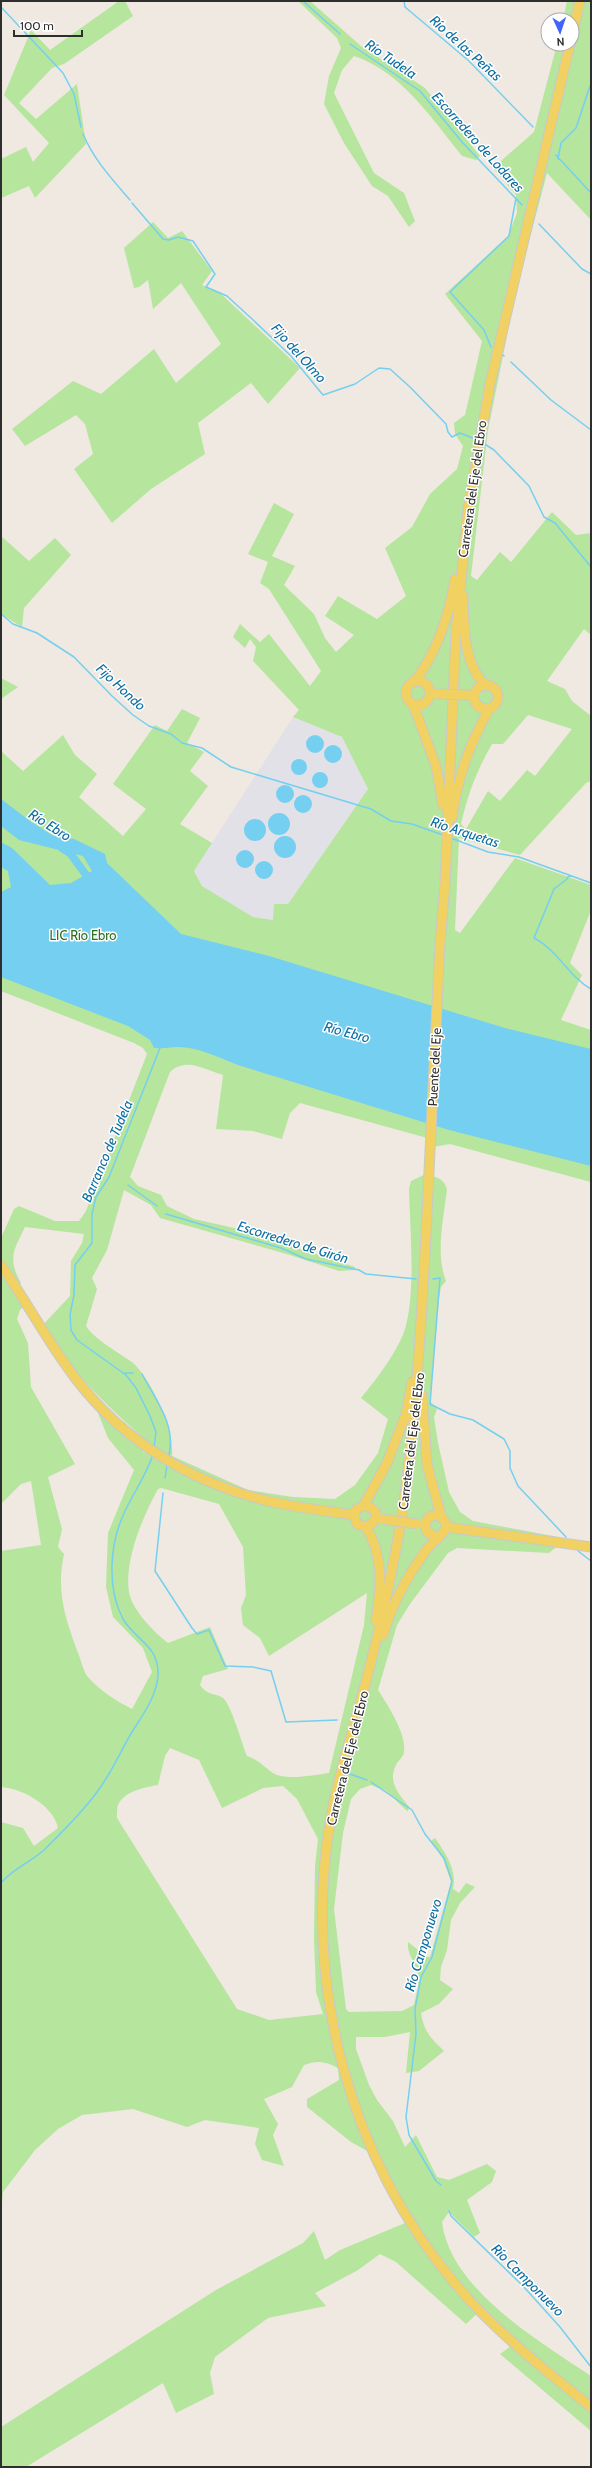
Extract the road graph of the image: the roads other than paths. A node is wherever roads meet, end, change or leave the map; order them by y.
1 (580, 1) edge
2 (577, 12) edge
3 (568, 52) edge
4 (475, 463) junction
5 (468, 509) junction
6 (414, 682) junction
7 (485, 685) junction
8 (433, 694) junction
9 (472, 696) junction
10 (413, 704) junction
11 (490, 708) junction
12 (446, 883) junction
13 (442, 913) junction
14 (440, 943) joint
15 (428, 1190) joint
16 (1, 1265) edge
17 (424, 1266) junction
18 (422, 1306) junction
19 (364, 1505) junction
20 (354, 1515) junction
21 (441, 1516) junction
22 (379, 1518) junction
23 (421, 1524) junction
24 (366, 1527) junction
25 (446, 1527) junction
26 (437, 1537) junction
27 (591, 1547) edge
28 (360, 1702) junction
29 (349, 1743) junction
30 (591, 2407) edge

1 - 2 main road
3 - 4 main road, Carretera del Eje del Ebro
4 - 5 main road, Carretera del Eje del Ebro
4 - 7 main road
5 - 6 main road
5 - 12 main road, Carretera del Eje del Ebro
6 - 8 main road
6 - 10 main road
7 - 9 main road
7 - 11 main road
8 - 9 main road, bridge
8 - 10 main road
9 - 11 main road
10 - 13 main road
11 - 12 main road
12 - 13 main road, Carretera del Eje del Ebro
13 - 14 main road, Carretera del Eje del Ebro
14 - 15 main road, Puente del Eje
15 - 17 main road, Carretera del Eje del Ebro
16 - 20 main road
17 - 18 main road, Carretera del Eje del Ebro
17 - 21 main road
18 - 19 main road
18 - 28 main road, Carretera del Eje del Ebro
19 - 20 main road
19 - 22 main road
20 - 24 main road
21 - 23 main road
21 - 25 main road
22 - 23 main road, bridge
22 - 24 main road
23 - 26 main road
24 - 29 main road
25 - 26 main road
25 - 27 main road
26 - 28 main road
28 - 29 main road, Carretera del Eje del Ebro
29 - 30 main road, Carretera del Eje del Ebro

